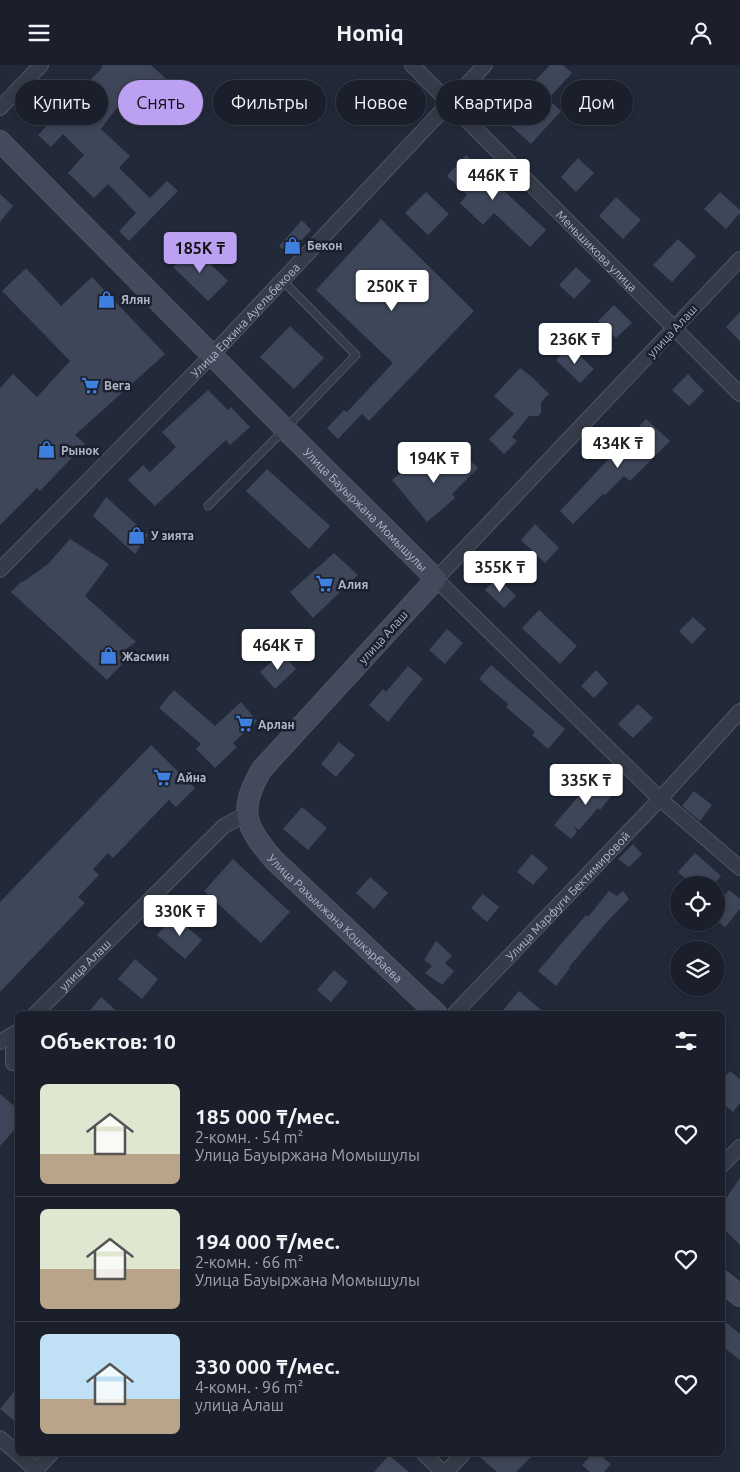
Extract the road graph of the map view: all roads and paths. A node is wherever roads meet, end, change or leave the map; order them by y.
1 (41, 65) edge
2 (412, 65) edge
3 (484, 65) edge
4 (470, 80) edge
5 (436, 90) edge
6 (0, 108) edge
7 (436, 117) edge
8 (471, 125) edge
9 (0, 141) edge
10 (740, 259) edge
11 (282, 280) junction
12 (675, 327) junction
13 (212, 355) junction
14 (740, 394) edge
15 (285, 429) junction
16 (208, 505) dead end
17 (0, 570) edge
18 (436, 579) junction
19 (740, 711) edge
20 (660, 799) junction
21 (246, 814) junction
22 (740, 868) edge
23 (38, 1011) edge
24 (435, 1011) edge
25 (457, 1011) edge
26 (15, 1033) edge
27 (15, 1040) edge
28 (0, 1042) edge
29 (0, 1051) edge
30 (15, 1065) edge
31 (740, 1147) edge
32 (725, 1162) edge
33 (725, 1284) edge
34 (740, 1296) edge
35 (0, 1438) edge
36 (15, 1451) edge
37 (20, 1456) edge
38 (49, 1456) edge
39 (426, 1456) edge
40 (461, 1456) edge
41 (36, 1471) edge
42 (445, 1472) edge

1 - 6 street
2 - 5 street, Меньшикова улица
3 - 4 street, Улица Еркина Ауельбекова
7 - 11 street, Улица Еркина Ауельбекова
8 - 12 street, Меньшикова улица
9 - 13 street, Улица Бауыржана Момышулы
10 - 12 street, улица Алаш
11 - 13 street, Улица Еркина Ауельбекова
11 - 15 lane
12 - 14 street, Меньшикова улица
12 - 18 street, улица Алаш
13 - 15 street, Улица Бауыржана Момышулы
13 - 17 street, Улица Еркина Ауельбекова
15 - 16 lane
15 - 18 street, Улица Бауыржана Момышулы
18 - 20 street, Улица Бауыржана Момышулы
18 - 21 street, улица Алаш
19 - 20 street, Улица Марфуги Бектимировой
20 - 22 street, Улица Бауыржана Момышулы
20 - 25 street, Улица Марфуги Бектимировой
21 - 23 street, улица Алаш
21 - 24 street, Улица Рахымжана Кошкарбаева
26 - 28 street
27 - 30 street
29 - 30 street
31 - 32 street
33 - 34 street
35 - 36 street
37 - 41 street
38 - 41 street
39 - 42 street
40 - 42 street

